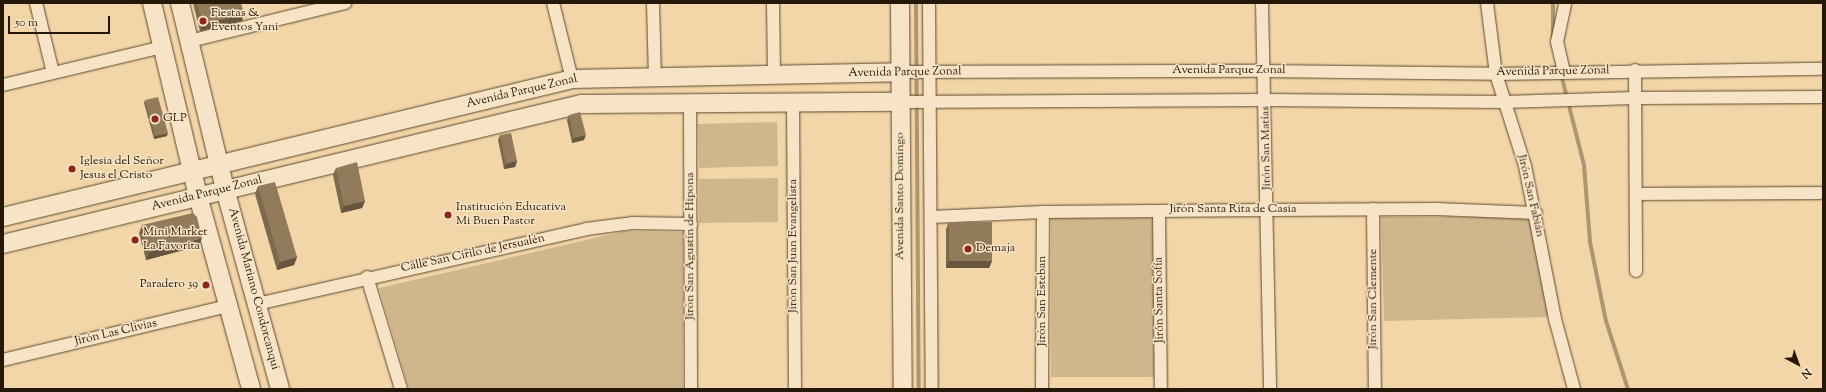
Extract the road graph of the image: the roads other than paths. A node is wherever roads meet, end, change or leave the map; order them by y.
1 (36, 3) edge
2 (152, 3) edge
3 (180, 3) edge
4 (344, 3) edge
5 (553, 3) edge
6 (653, 3) edge
7 (773, 3) edge
8 (900, 3) edge
9 (929, 3) edge
10 (1262, 3) edge
11 (1487, 3) edge
12 (1565, 3) edge
13 (307, 8) edge
14 (190, 41) junction
15 (162, 47) junction
16 (195, 64) junction
17 (1823, 68) edge
18 (168, 70) junction
19 (1635, 70) junction
20 (1264, 71) junction
21 (900, 72) junction
22 (930, 72) junction
23 (1564, 72) junction
24 (53, 73) junction
25 (1496, 74) junction
26 (774, 75) junction
27 (655, 77) junction
28 (572, 79) junction
29 (3, 85) edge
30 (1823, 97) edge
31 (1635, 98) junction
32 (1266, 100) junction
33 (900, 102) junction
34 (930, 102) junction
35 (1504, 102) junction
36 (793, 103) junction
37 (690, 104) junction
38 (254, 156) junction
39 (219, 164) junction
40 (192, 171) junction
41 (260, 181) junction
42 (225, 189) junction
43 (1820, 193) dead end
44 (1636, 194) junction
45 (198, 196) junction
46 (1373, 209) junction
47 (1268, 210) junction
48 (1158, 211) junction
49 (1043, 212) junction
50 (1536, 213) junction
51 (3, 217) edge
52 (931, 217) junction
53 (691, 224) junction
54 (3, 244) edge
55 (1636, 271) dead end
56 (367, 277) junction
57 (257, 304) junction
58 (228, 306) junction
59 (3, 360) edge
60 (251, 389) edge
61 (280, 389) edge
62 (401, 389) edge
63 (691, 389) edge
64 (795, 389) edge
65 (903, 389) edge
66 (932, 389) edge
67 (1042, 389) edge
68 (1161, 389) edge
69 (1270, 389) edge
70 (1375, 389) edge
71 (1574, 389) edge

1 - 24 street
2 - 15 main road
3 - 14 main road, Avenida Mariano Condorcanqui
4 - 13 street
5 - 28 street
6 - 27 street
7 - 26 street
8 - 21 main road, Avenida Santo Domingo
9 - 22 street
10 - 20 street, Jirón San Matías
11 - 25 street, Jirón San Fabián
12 - 23 street
13 - 14 street
14 - 16 main road, Avenida Mariano Condorcanqui
15 - 18 main road
15 - 24 street
16 - 18 main road
16 - 39 main road, Avenida Mariano Condorcanqui
17 - 19 street, Avenida Parque Zonal
18 - 40 main road
19 - 23 street, Avenida Parque Zonal
19 - 31 street
20 - 22 street, Avenida Parque Zonal
20 - 25 street, Avenida Parque Zonal
20 - 32 street, Jirón San Matías
21 - 22 street, Avenida Parque Zonal
21 - 26 main road, Avenida Parque Zonal
21 - 33 main road, Avenida Santo Domingo
22 - 34 street
23 - 25 street, Avenida Parque Zonal
24 - 29 street
25 - 35 street, Jirón San Fabián
26 - 27 main road, Avenida Parque Zonal
27 - 28 main road, Avenida Parque Zonal
28 - 38 main road, Avenida Parque Zonal
30 - 31 street, Avenida Parque Zonal
31 - 35 street, Avenida Parque Zonal
31 - 44 street
32 - 34 street, Avenida Parque Zonal
32 - 35 street, Avenida Parque Zonal
32 - 47 street, Jirón San Matías
33 - 34 street, Avenida Parque Zonal
33 - 36 main road, Avenida Parque Zonal
33 - 65 main road, Avenida Santo Domingo
34 - 52 street
35 - 50 street, Jirón San Fabián
36 - 37 main road, Avenida Parque Zonal
36 - 64 street, Jirón San Juan Evangelista
37 - 41 main road, Avenida Parque Zonal
37 - 53 street, Jirón San Agustín de Hipona
38 - 39 main road, Avenida Parque Zonal
38 - 41 main road
39 - 40 main road, Avenida Parque Zonal
39 - 42 main road, Avenida Mariano Condorcanqui
40 - 45 main road
40 - 51 main road, Avenida Parque Zonal
41 - 42 main road, Avenida Parque Zonal
42 - 45 main road, Avenida Parque Zonal
42 - 57 main road, Avenida Mariano Condorcanqui
43 - 44 street
44 - 55 street
45 - 54 main road, Avenida Parque Zonal
45 - 58 main road
46 - 47 street, Jirón Santa Rita de Casia
46 - 50 street, Jirón Santa Rita de Casia
46 - 70 street, Jirón San Clemente
47 - 48 street, Jirón Santa Rita de Casia
47 - 69 street, Jirón San Matías
48 - 49 street, Jirón Santa Rita de Casia
48 - 68 street, Jirón Santa Sofía
49 - 52 street, Jirón Santa Rita de Casia
49 - 67 street, Jirón San Esteban
50 - 71 street, Jirón San Fabián
52 - 66 street
53 - 56 street, Calle San Cirilo de Jersualén
53 - 63 street, Jirón San Agustín de Hipona
56 - 57 street, Calle San Cirilo de Jersualén
56 - 62 street
57 - 61 main road, Avenida Mariano Condorcanqui
58 - 59 street, Jirón Las Clivias
58 - 60 main road

